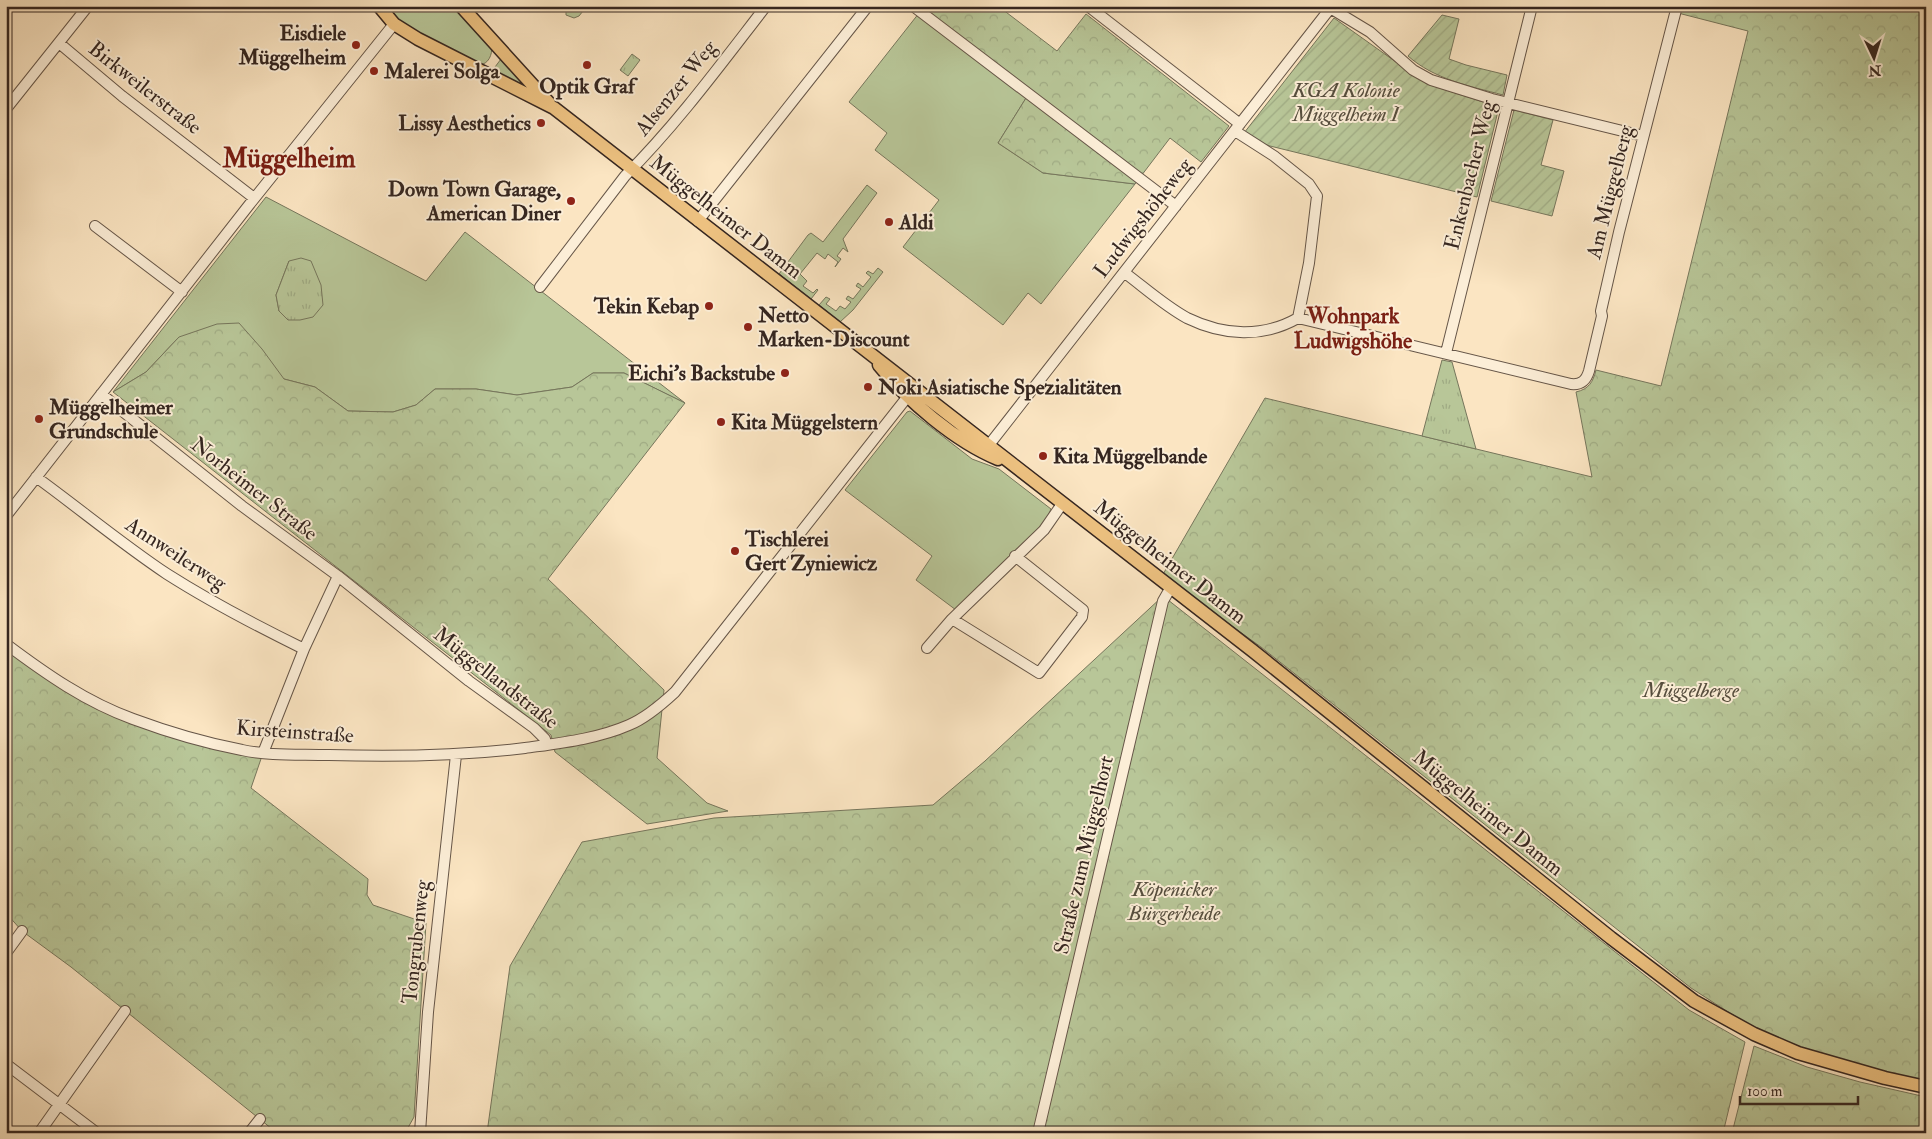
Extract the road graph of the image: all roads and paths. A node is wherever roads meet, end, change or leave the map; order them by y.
1 (88, 6) edge
2 (379, 6) edge
3 (461, 6) edge
4 (766, 6) edge
5 (868, 6) edge
6 (913, 6) edge
7 (1088, 6) edge
8 (1532, 6) edge
9 (1677, 6) edge
10 (1330, 7) edge
11 (394, 24) junction
12 (59, 43) junction
13 (1508, 103) junction
14 (554, 108) junction
15 (6, 109) edge
16 (1238, 128) junction
17 (1643, 136) junction
18 (632, 170) junction
19 (254, 198) junction
20 (1176, 206) junction
21 (698, 222) junction
22 (95, 226) dead end
23 (1125, 273) junction
24 (540, 287) dead end
25 (182, 292) junction
26 (1298, 318) junction
27 (1446, 353) junction
28 (911, 393) junction
29 (100, 394) junction
30 (986, 449) junction
31 (36, 477) junction
32 (1062, 504) junction
33 (6, 516) edge
34 (1015, 556) junction
35 (338, 576) junction
36 (1171, 587) junction
37 (952, 619) junction
38 (6, 644) edge
39 (926, 648) dead end
40 (304, 649) junction
41 (546, 745) junction
42 (263, 753) junction
43 (456, 755) junction
44 (22, 930) dead end
45 (6, 953) edge
46 (124, 1011) dead end
47 (6, 1064) edge
48 (1926, 1087) edge
49 (59, 1104) junction
50 (260, 1119) dead end
51 (40, 1133) edge
52 (97, 1133) edge
53 (249, 1133) edge
54 (420, 1133) edge
55 (1038, 1133) edge

1 - 12 street
2 - 11 main road
3 - 14 main road
4 - 18 street, Alsenzer Weg
5 - 21 street
6 - 20 street
7 - 16 street
8 - 13 street, Enkenbacher Weg
9 - 17 street, Am Müggelberg
10 - 13 street
10 - 16 street, Ludwigshöheweg
11 - 14 main road
11 - 19 street
12 - 15 street
12 - 19 street, Birkweilerstraße
13 - 17 street
13 - 27 street, Enkenbacher Weg
14 - 18 main road, Müggelheimer Damm
16 - 20 street, Ludwigshöheweg
16 - 26 street
17 - 27 street, Am Müggelberg
18 - 21 main road, Müggelheimer Damm
18 - 24 street, Alsenzer Weg
19 - 25 street
20 - 23 street, Ludwigshöheweg
21 - 28 main road, Müggelheimer Damm
22 - 25 street
23 - 26 street
23 - 30 street, Ludwigshöheweg
25 - 29 street
26 - 27 street
28 - 30 main road, Müggelheimer Damm
28 - 41 street, Müggellandstraße
29 - 31 street
29 - 35 street, Norheimer Straße
30 - 32 main road, Müggelheimer Damm
31 - 33 street
31 - 40 street, Annweilerweg
32 - 34 street, Müggelheimer Damm
32 - 36 main road, Müggelheimer Damm
34 - 37 street, Müggelheimer Damm
34 - 37 street
35 - 40 street
35 - 41 street, Müggellandstraße
36 - 48 main road, Müggelheimer Damm
36 - 55 street, Straße zum Müggelhort
37 - 39 street, Müggelheimer Damm
38 - 42 street, Kirsteinstraße
40 - 42 street
41 - 43 street, Kirsteinstraße
42 - 43 street, Kirsteinstraße
43 - 54 street, Tongrubenweg
44 - 45 street
46 - 49 street
47 - 49 street
49 - 51 street
49 - 52 street
50 - 53 street

